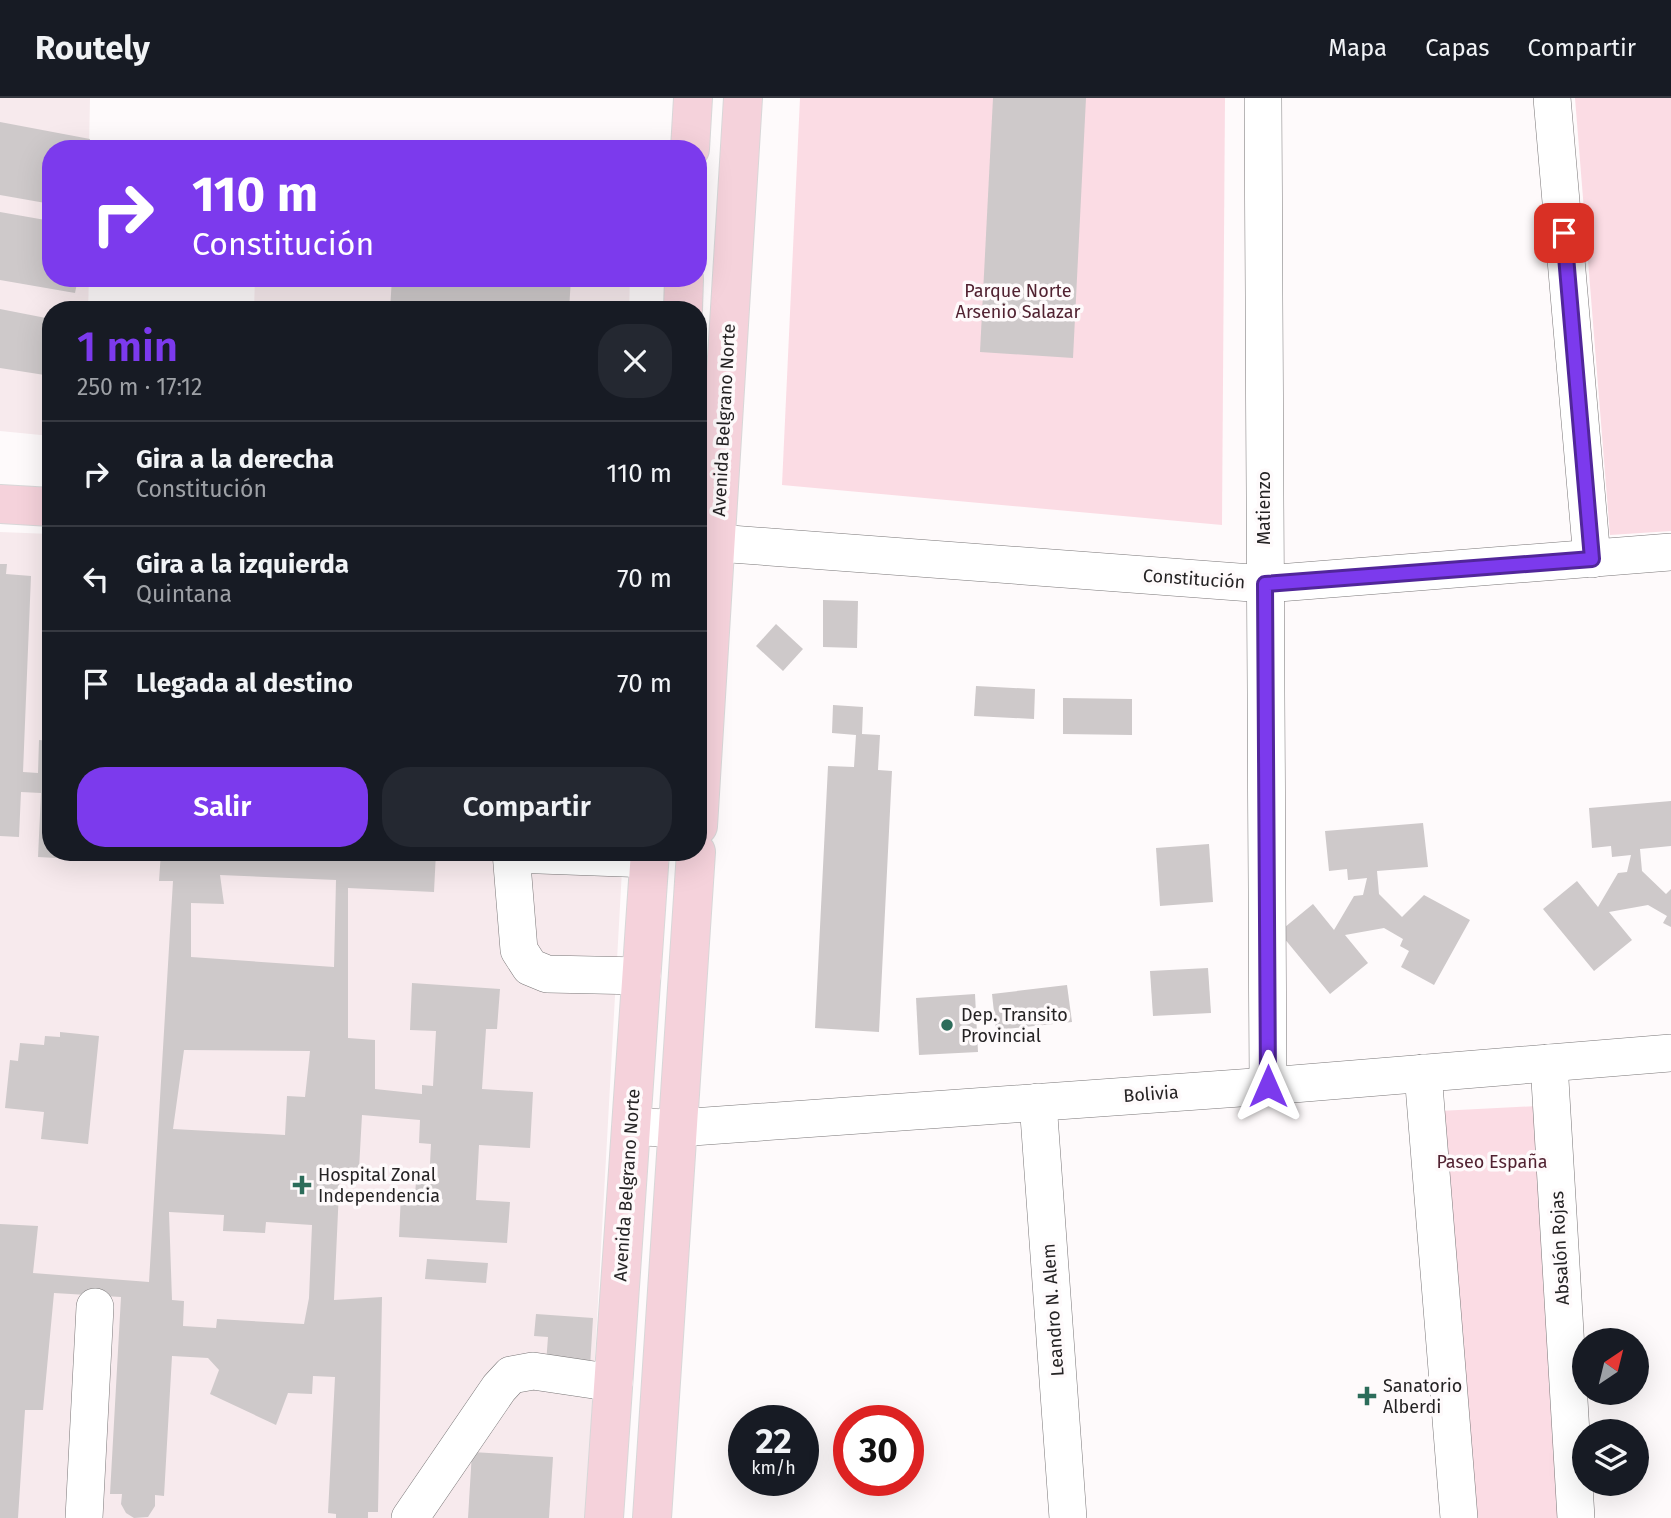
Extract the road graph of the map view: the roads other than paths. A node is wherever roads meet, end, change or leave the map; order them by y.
1 (693, 98) edge
2 (743, 98) edge
3 (1263, 98) edge
4 (1552, 98) edge
5 (691, 140) edge
6 (0, 504) edge
7 (42, 506) edge
8 (708, 542) edge
9 (1671, 552) edge
10 (1592, 559) junction
11 (707, 570) edge
12 (1265, 584) junction
13 (513, 861) edge
14 (650, 861) edge
15 (695, 861) edge
16 (642, 976) junction
17 (1671, 1053) edge
18 (1549, 1063) junction
19 (1423, 1073) junction
20 (1268, 1086) junction
21 (1038, 1102) junction
22 (631, 1127) junction
23 (678, 1128) junction
24 (94, 1307) dead end
25 (614, 1383) junction
26 (85, 1518) edge
27 (410, 1518) edge
28 (604, 1518) edge
29 (652, 1518) edge
30 (1068, 1518) edge
31 (1459, 1518) edge
32 (1576, 1518) edge

1 - 5 main road
2 - 8 main road, Avenida Belgrano Norte
3 - 12 street, Matienzo
4 - 10 street
6 - 7 main road
8 - 11 main road, Avenida Belgrano Norte
8 - 12 street, Constitución
9 - 10 street, Constitución
10 - 12 street, Constitución
12 - 20 street, Matienzo
13 - 16 street
14 - 16 main road, Avenida Belgrano Norte
15 - 23 main road
16 - 22 main road, Avenida Belgrano Norte
17 - 18 street, Bolivia
18 - 19 street, Bolivia
18 - 32 street, Absalón Rojas
19 - 20 street, Bolivia
19 - 31 street
20 - 21 street, Bolivia
21 - 23 street, Bolivia
21 - 30 street, Leandro N. Alem
22 - 23 street, Bolivia
22 - 25 main road, Avenida Belgrano Norte
23 - 29 main road
24 - 26 street
25 - 27 street
25 - 28 main road, Avenida Belgrano Norte

